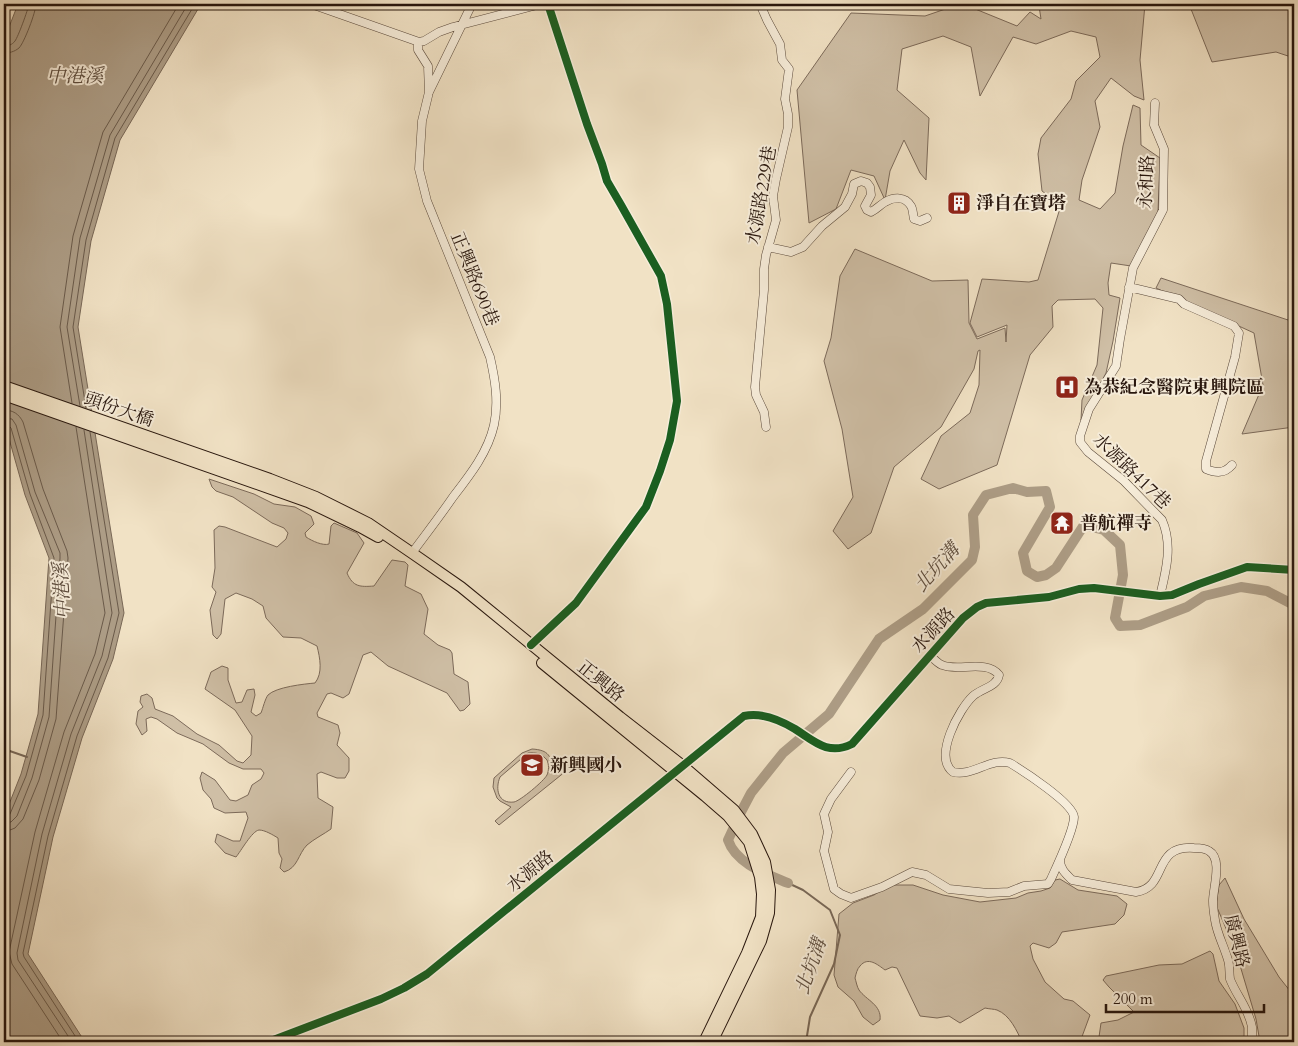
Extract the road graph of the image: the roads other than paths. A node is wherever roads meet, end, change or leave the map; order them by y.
1 (311, 4) edge
2 (472, 4) edge
3 (541, 4) edge
4 (760, 4) edge
5 (462, 25) junction
6 (419, 42) junction
7 (430, 92) junction
8 (1155, 103) dead end
9 (927, 218) dead end
10 (768, 247) junction
11 (1129, 287) junction
12 (4, 386) edge
13 (4, 395) edge
14 (766, 427) dead end
15 (1232, 465) dead end
16 (223, 467) junction
17 (412, 553) junction
18 (1294, 570) edge
19 (1160, 596) junction
20 (930, 655) junction
21 (680, 769) junction
22 (851, 772) dead end
23 (741, 825) junction
24 (1060, 858) junction
25 (763, 876) junction
26 (268, 1042) edge
27 (704, 1042) edge
28 (712, 1042) edge
29 (1252, 1042) edge

1 - 6 street
2 - 5 street, 正興路690巷
3 - 5 street
4 - 10 street, 水源路229巷
5 - 6 street
5 - 7 street, 正興路690巷
6 - 7 street
7 - 17 street, 正興路690巷
8 - 11 street, 永和路
9 - 10 street
10 - 14 street, 水源路229巷
11 - 15 street
11 - 19 street, 水源路417巷
12 - 16 main road, 頭份大橋
13 - 16 main road, 頭份大橋
16 - 17 main road, 正興路
16 - 21 main road, 正興路
17 - 21 main road, 正興路
18 - 19 street
19 - 20 street, 水源路
20 - 21 street, 水源路
20 - 24 street
21 - 23 main road, 正興路
21 - 26 street, 水源路
22 - 24 street
23 - 25 main road, 正興路
23 - 25 main road, 正興路
24 - 29 street, 廣興路
25 - 27 main road, 正興路
25 - 28 main road, 正興路

